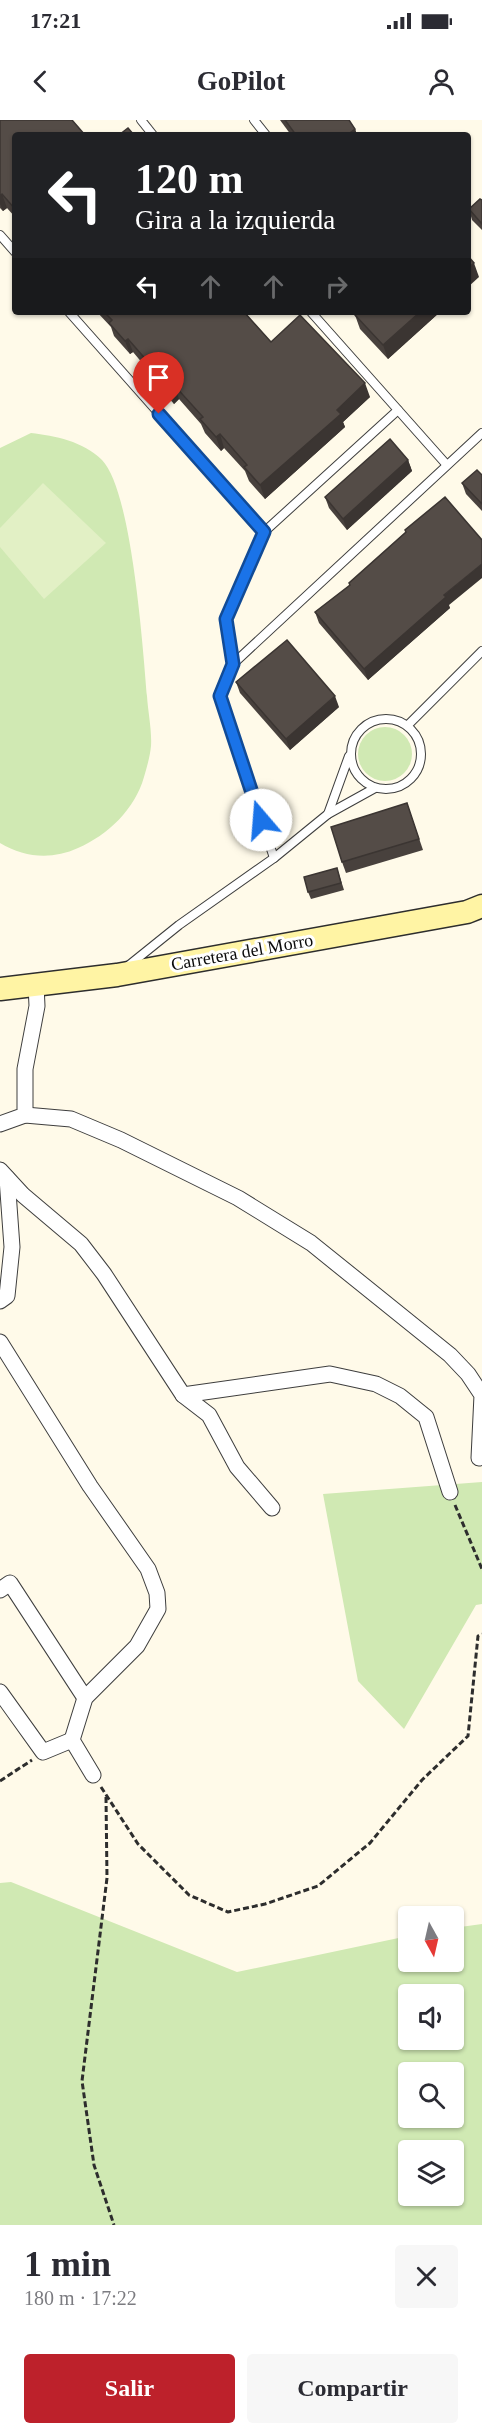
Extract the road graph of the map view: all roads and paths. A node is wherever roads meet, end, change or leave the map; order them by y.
1 (140, 120) edge
2 (254, 120) edge
3 (150, 132) edge
4 (264, 132) edge
5 (0, 235) edge
6 (12, 249) edge
7 (72, 315) edge
8 (314, 315) edge
9 (398, 410) junction
10 (482, 433) edge
11 (446, 464) junction
12 (264, 532) junction
13 (482, 651) edge
14 (233, 664) junction
15 (408, 725) junction
16 (350, 754) junction
17 (375, 788) junction
18 (328, 814) junction
19 (274, 858) junction
20 (482, 906) edge
21 (117, 975) junction
22 (36, 985) junction
23 (0, 989) edge
24 (25, 1115) junction
25 (0, 1124) edge
26 (3, 1174) edge
27 (0, 1301) edge
28 (0, 1342) edge
29 (183, 1395) junction
30 (479, 1458) dead end
31 (450, 1492) joint
32 (272, 1508) dead end
33 (482, 1569) edge
34 (0, 1590) edge
35 (482, 1634) edge
36 (0, 1692) edge
37 (85, 1698) junction
38 (72, 1740) junction
39 (43, 1752) junction
40 (93, 1774) joint
41 (0, 1781) edge
42 (106, 1795) junction
43 (114, 2225) edge

1 - 3 lane
2 - 4 lane
5 - 6 lane
7 - 12 lane
8 - 9 lane
9 - 11 lane
9 - 12 lane
10 - 11 lane
11 - 14 lane
12 - 14 lane
13 - 15 lane
14 - 19 lane
15 - 16 lane
15 - 17 lane
16 - 17 lane
16 - 18 lane
17 - 18 lane
18 - 19 lane
19 - 21 lane
20 - 21 main road, Carretera del Morro
21 - 22 main road, Carretera del Morro
22 - 23 main road, Carretera del Morro
22 - 24 street
24 - 25 street
24 - 30 street
26 - 27 street
26 - 29 street
28 - 37 street
29 - 31 street
29 - 32 street
31 - 33 path
34 - 37 street
35 - 42 path
36 - 39 street
37 - 38 street
38 - 39 street
38 - 40 street
39 - 41 path
40 - 42 path
42 - 43 path

